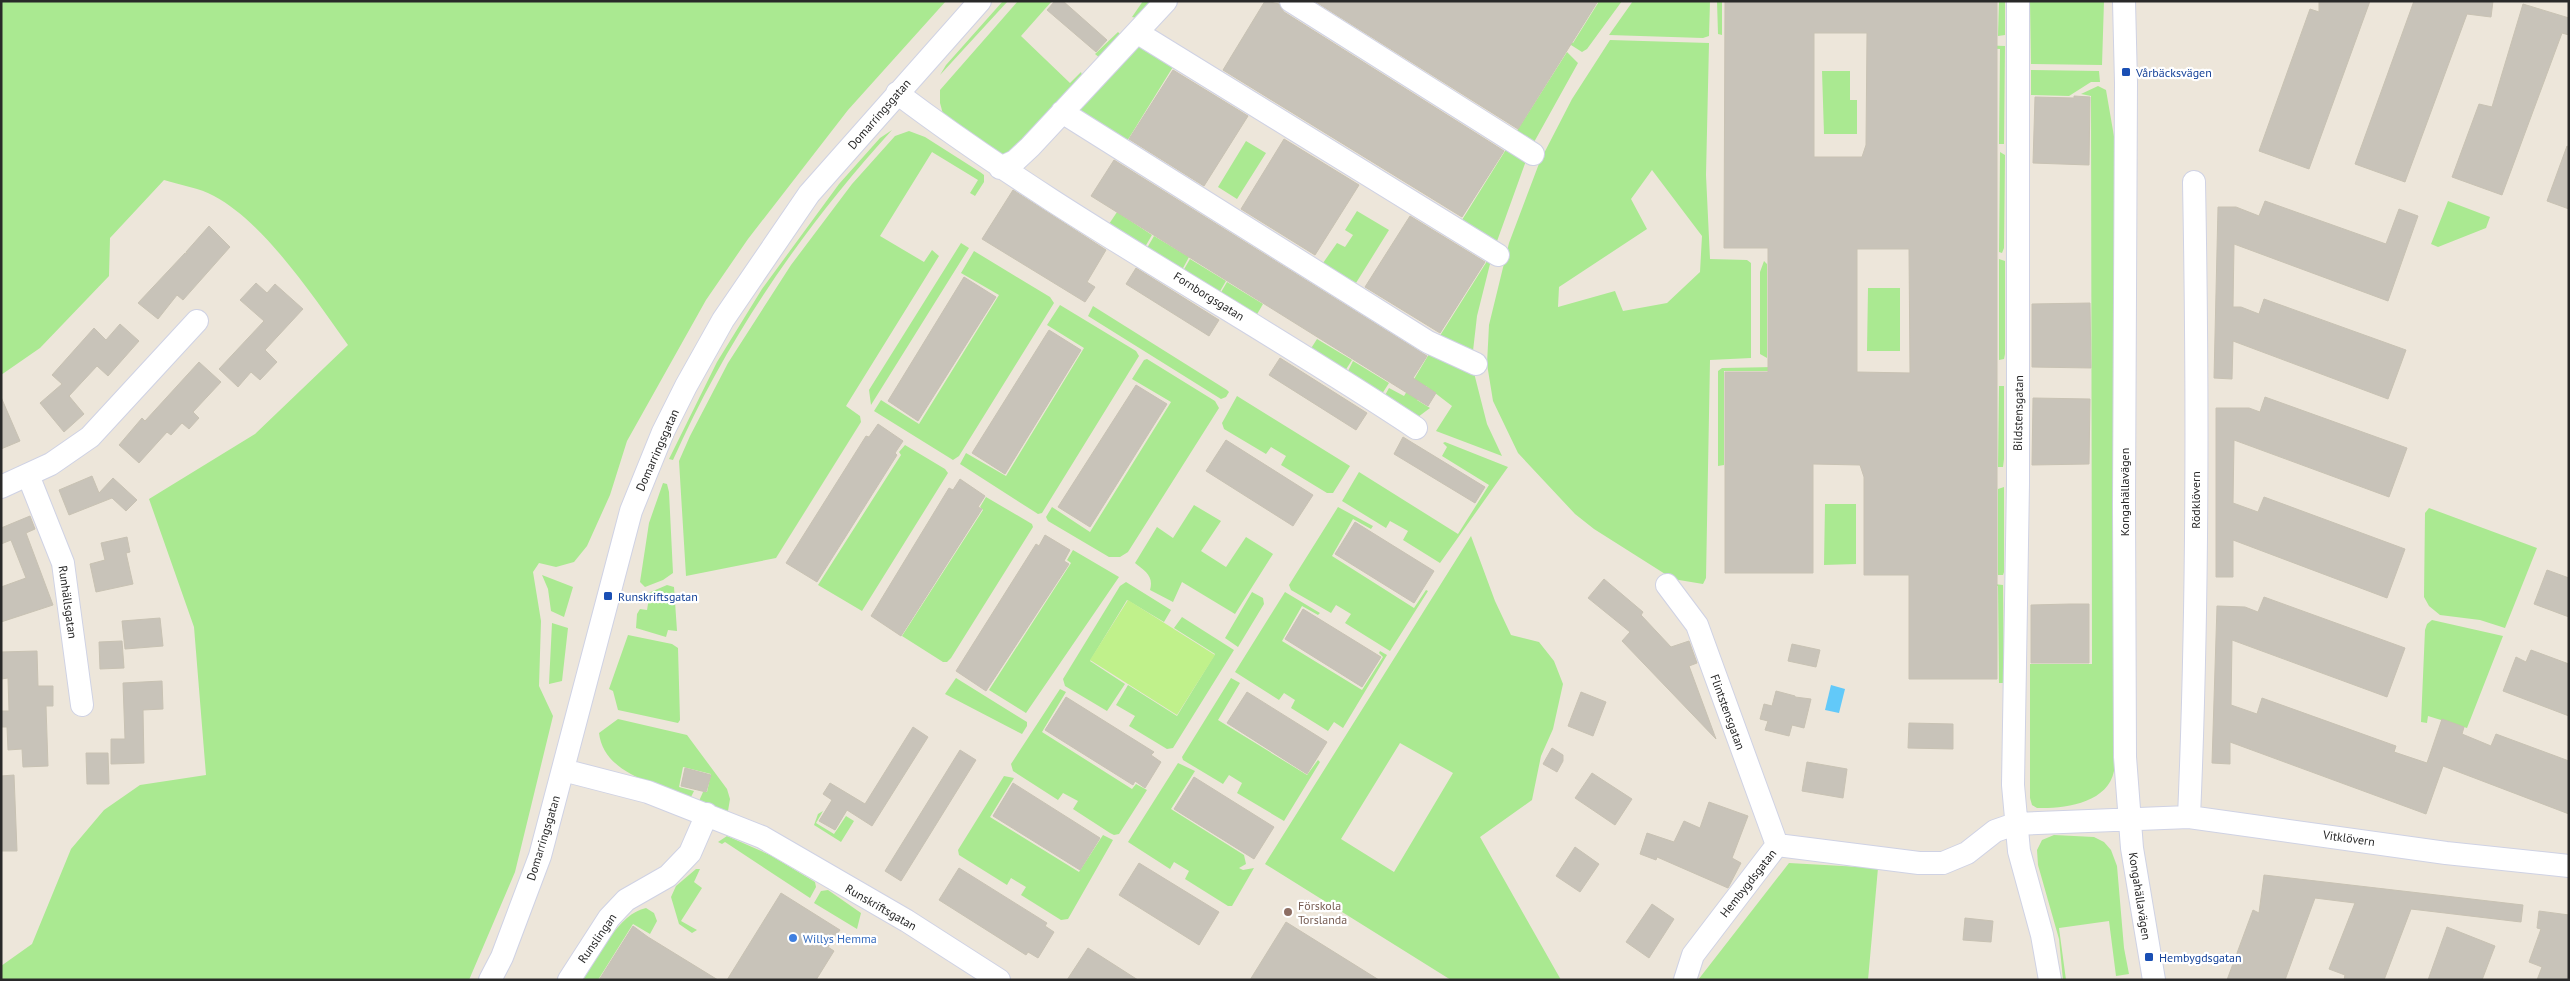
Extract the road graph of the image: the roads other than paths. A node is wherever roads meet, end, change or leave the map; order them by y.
1 (980, 1) edge
2 (1166, 1) edge
3 (1291, 1) edge
4 (2018, 1) edge
5 (2124, 1) edge
6 (1138, 33) junction
7 (897, 93) junction
8 (1062, 112) junction
9 (1534, 154) dead end
10 (1000, 168) junction
11 (2194, 182) dead end
12 (1498, 255) dead end
13 (197, 321) dead end
14 (1476, 364) dead end
15 (1416, 428) dead end
16 (28, 475) junction
17 (1, 486) edge
18 (1667, 585) dead end
19 (82, 705) dead end
20 (563, 770) junction
21 (707, 814) junction
22 (2189, 817) junction
23 (2129, 820) junction
24 (2015, 824) junction
25 (1777, 845) junction
26 (2569, 866) edge
27 (490, 980) edge
28 (569, 980) edge
29 (999, 980) edge
30 (1685, 980) edge
31 (2050, 980) edge
32 (2154, 980) edge

1 - 7 street, Domarringsgatan
2 - 6 street
3 - 9 street
4 - 24 street, Bildstensgatan
5 - 23 street, Kongahällavägen
6 - 8 street
6 - 12 street
7 - 10 street, Fornborgsgatan
7 - 20 street, Domarringsgatan
8 - 10 street
8 - 14 street
10 - 15 street, Fornborgsgatan
11 - 22 street, Rödklövern
13 - 16 street
16 - 17 street
16 - 19 street, Runhällsgatan
18 - 25 street, Flintstensgatan
20 - 21 street, Runskriftsgatan
20 - 27 street, Domarringsgatan
21 - 28 street, Runslingan
21 - 29 street, Runskriftsgatan
22 - 23 street, Vitklövern
22 - 26 street, Vitklövern
23 - 24 street, Hembygdsgatan
23 - 32 street, Kongahällavägen
24 - 25 street, Hembygdsgatan
24 - 31 street
25 - 30 street, Hembygdsgatan

